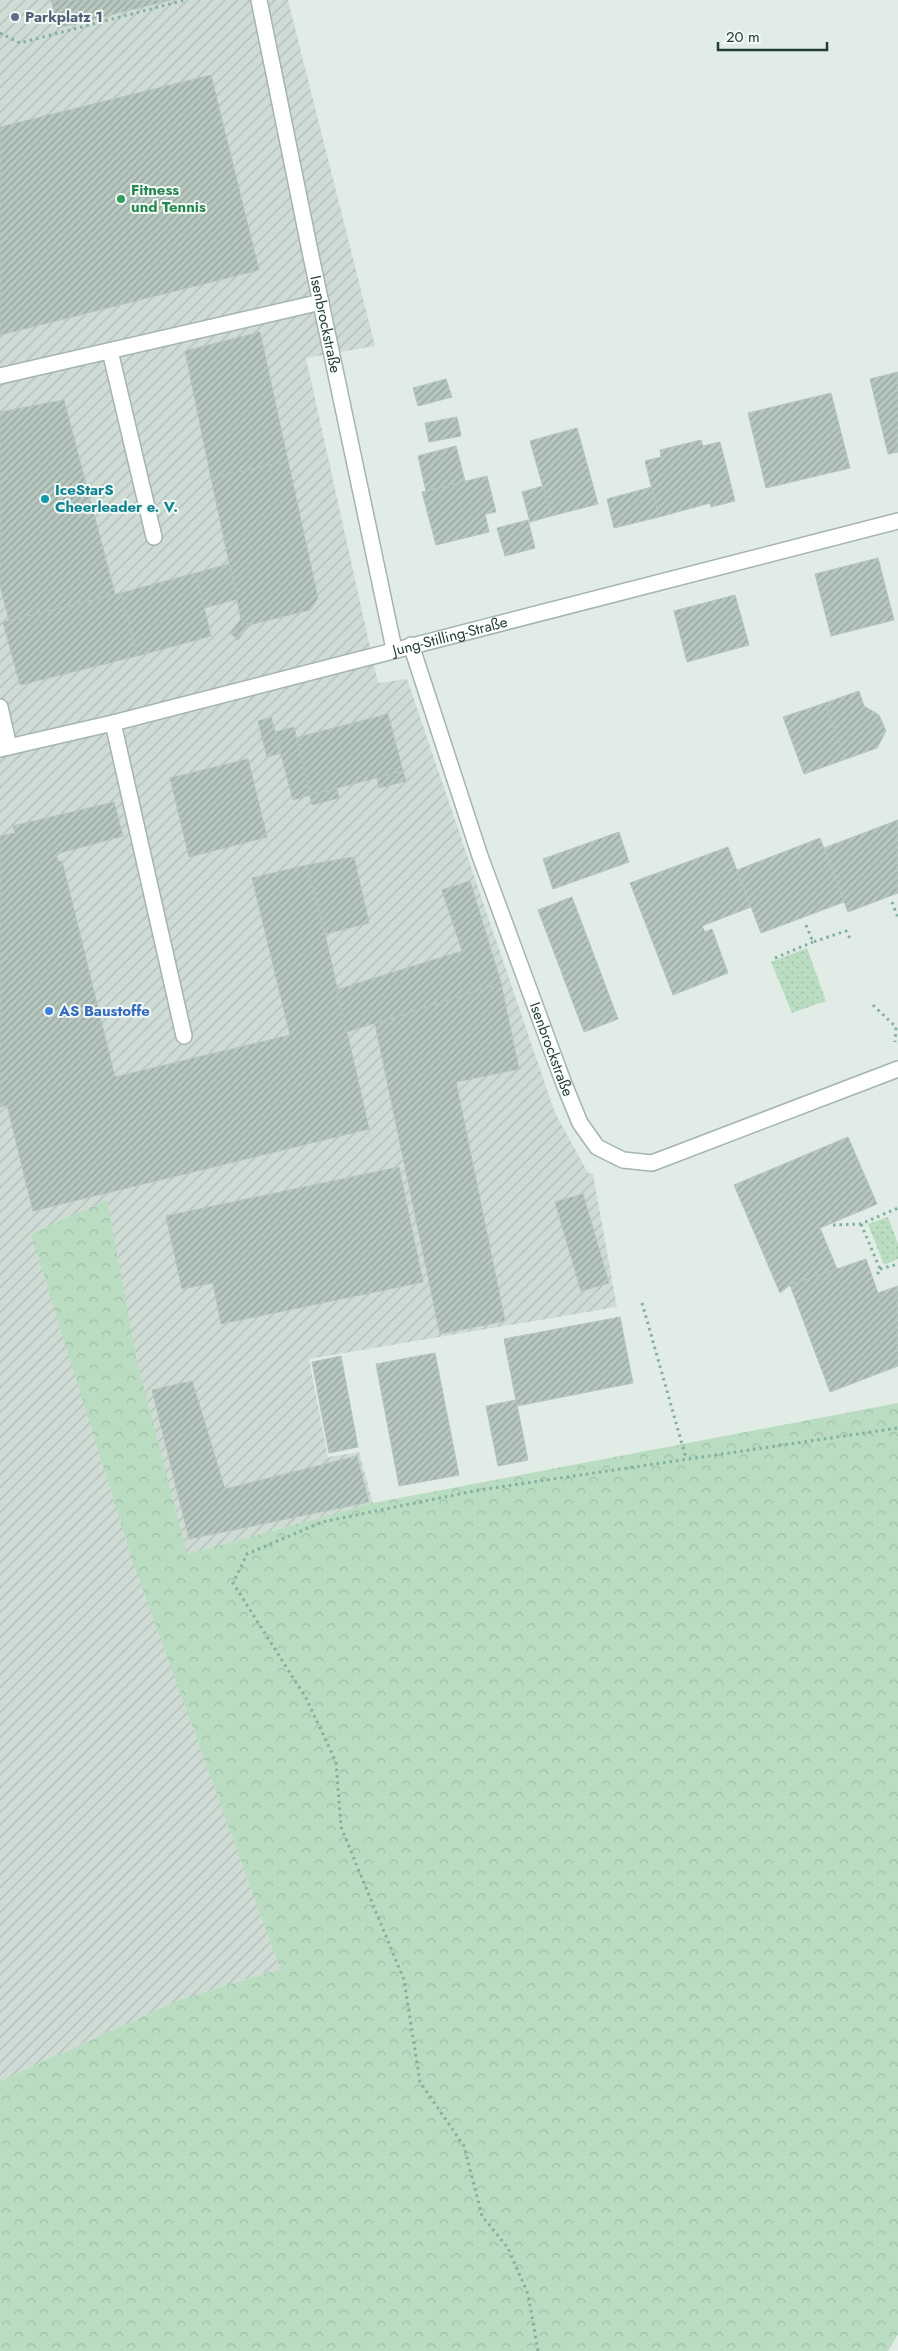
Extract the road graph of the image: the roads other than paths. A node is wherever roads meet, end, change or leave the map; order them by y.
1 (259, 0) edge
2 (321, 302) junction
3 (110, 350) junction
4 (0, 376) edge
5 (898, 521) edge
6 (154, 537) dead end
7 (411, 645) junction
8 (394, 649) junction
9 (0, 707) edge
10 (113, 723) junction
11 (5, 748) edge
12 (184, 1036) dead end
13 (897, 1073) edge

1 - 2 street, Isenbrockstraße
2 - 3 street
2 - 8 street, Isenbrockstraße
3 - 4 street
3 - 6 street
5 - 7 street, Jung-Stilling-Straße
7 - 8 street, Jung-Stilling-Straße
7 - 13 street, Isenbrockstraße
8 - 10 street, Jung-Stilling-Straße
9 - 11 street
10 - 11 street, Jung-Stilling-Straße
10 - 12 street

